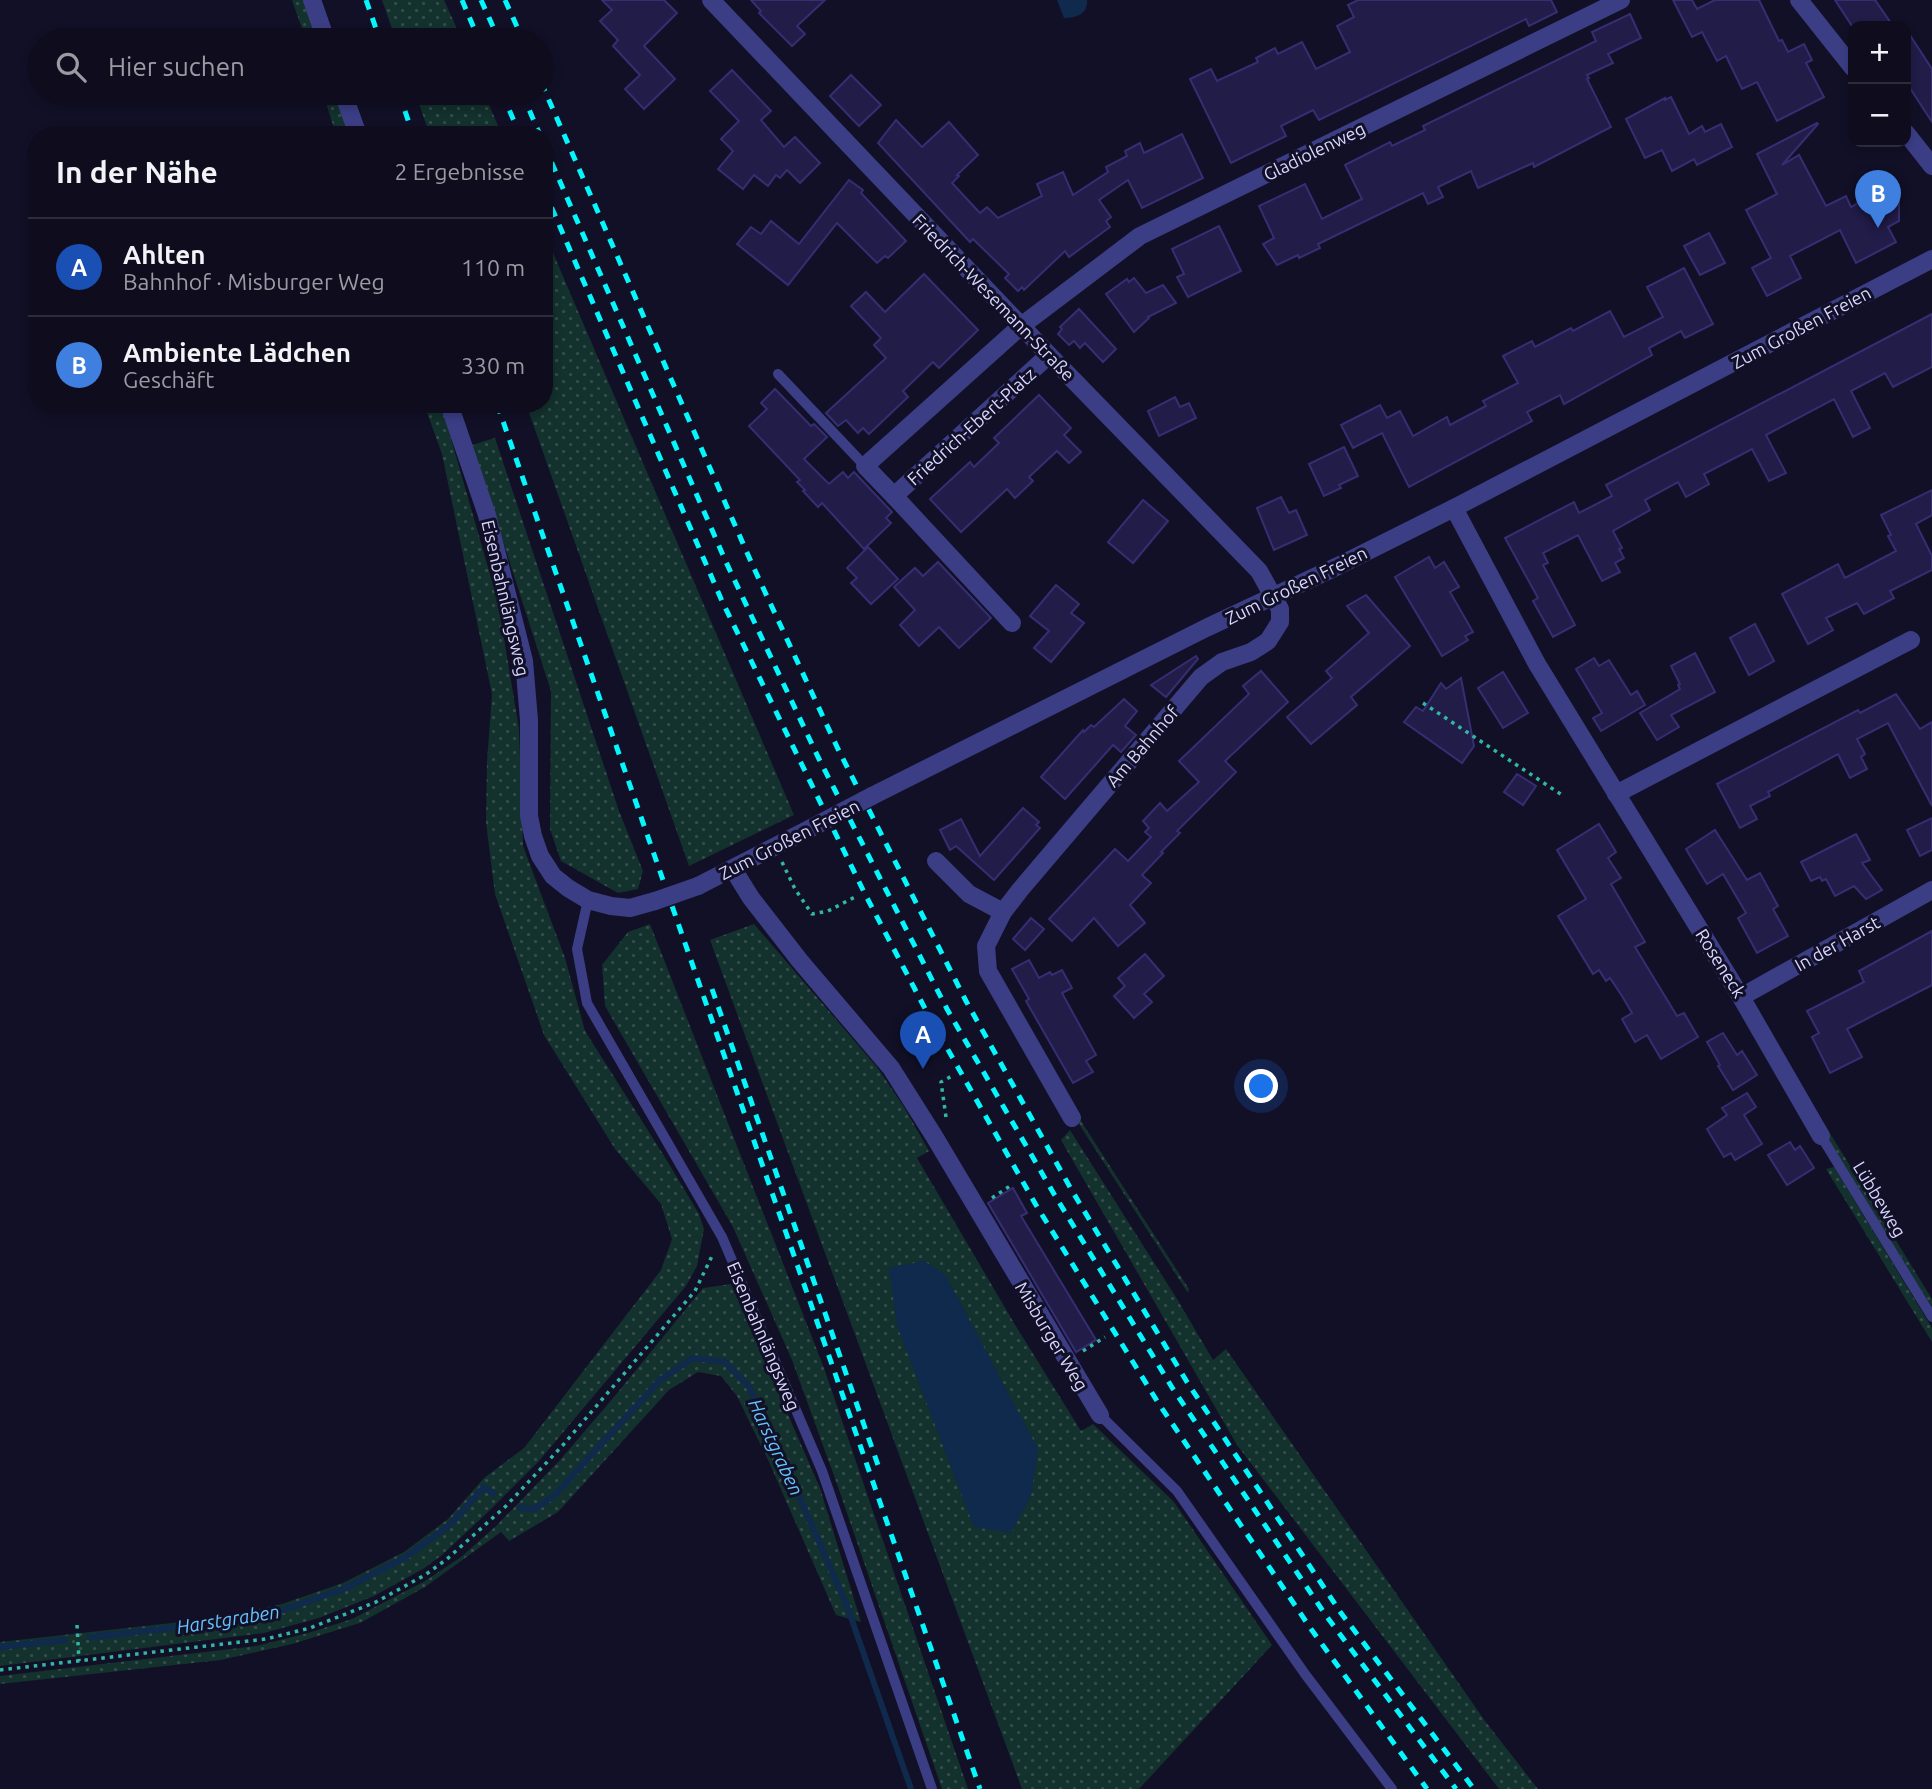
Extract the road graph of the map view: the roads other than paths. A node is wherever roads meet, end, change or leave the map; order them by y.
1 (312, 0) edge
2 (1622, 0) edge
3 (1799, 0) edge
4 (713, 1) edge
5 (322, 28) edge
6 (1848, 62) edge
7 (348, 105) edge
8 (355, 126) edge
9 (1911, 139) edge
10 (1932, 166) edge
11 (1932, 259) edge
12 (1021, 326) junction
13 (1049, 355) junction
14 (778, 374) dead end
15 (452, 413) edge
16 (865, 466) junction
17 (894, 496) junction
18 (1454, 508) junction
19 (1274, 596) junction
20 (1012, 623) dead end
21 (1911, 640) dead end
22 (1616, 794) junction
23 (936, 861) dead end
24 (733, 869) junction
25 (1932, 890) edge
26 (589, 900) junction
27 (654, 901) joint
28 (1003, 912) junction
29 (1741, 997) junction
30 (1072, 1118) dead end
31 (1821, 1136) joint
32 (1932, 1317) edge
33 (1100, 1415) joint
34 (932, 1789) edge
35 (1392, 1789) edge

1 - 5 street
2 - 12 street, Gladiolenweg
3 - 6 street
4 - 12 street, Friedrich-Wesemann-Straße
7 - 8 street
9 - 10 street
11 - 18 street, Zum Großen Freien
12 - 13 street, Friedrich-Wesemann-Straße
12 - 16 street
13 - 17 street, Friedrich-Ebert-Platz
13 - 19 street, Friedrich-Wesemann-Straße
14 - 16 lane, Friedrich-Ebert-Platz
15 - 26 street, Eisenbahnlängsweg
16 - 17 street, Friedrich-Ebert-Platz
17 - 20 street, Friedrich-Ebert-Platz
18 - 19 street, Zum Großen Freien
18 - 22 street, Roseneck
19 - 24 street, Zum Großen Freien, bridge
19 - 28 street, Am Bahnhof
21 - 22 street
22 - 29 street, Roseneck
23 - 28 street
24 - 27 street, Zum Großen Freien, bridge
24 - 33 street, Misburger Weg
25 - 29 street, In der Harst
26 - 27 street, Eisenbahnlängsweg
26 - 34 lane, Eisenbahnlängsweg
28 - 30 street, Am Bahnhof
29 - 31 street, Roseneck
31 - 32 lane, Lübbeweg
33 - 35 lane, Misburger Weg

